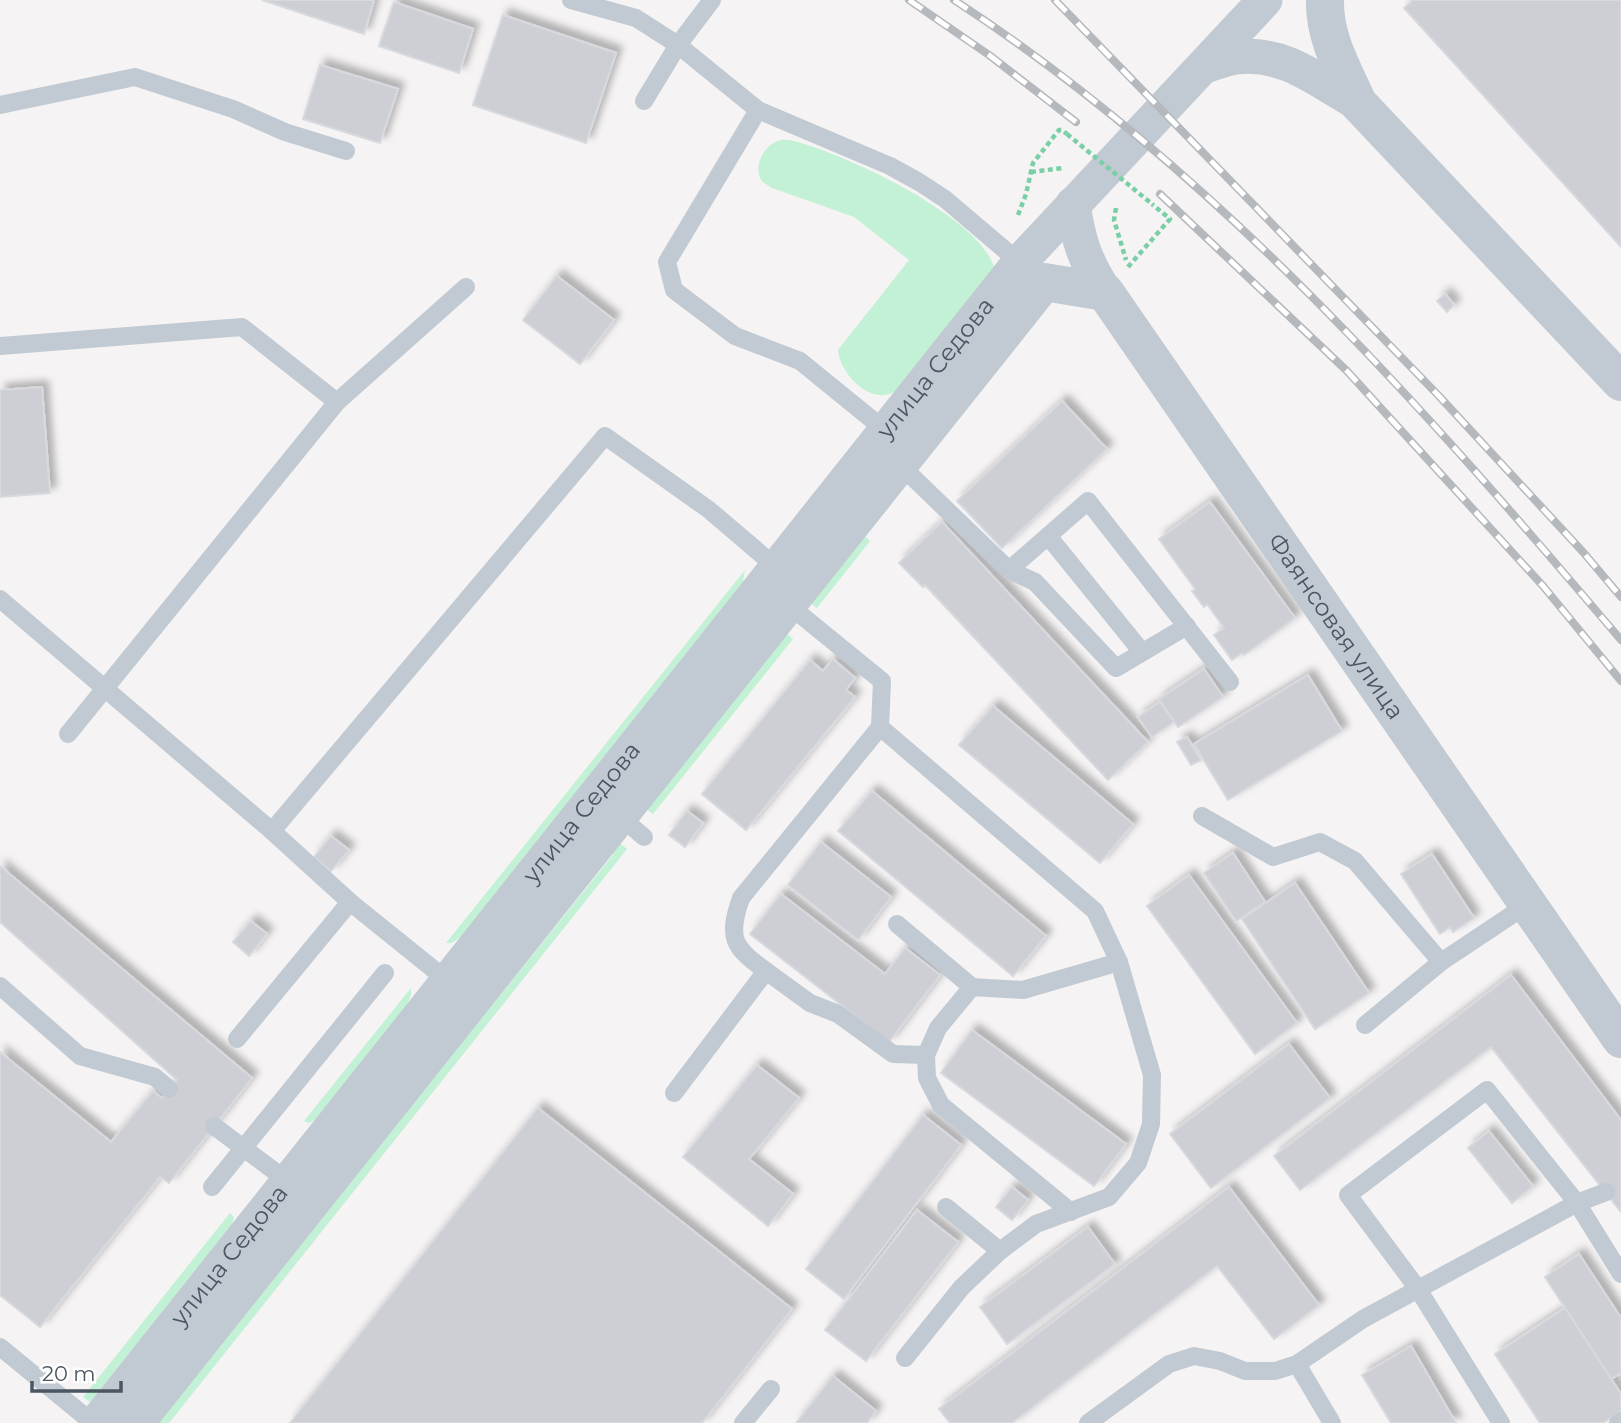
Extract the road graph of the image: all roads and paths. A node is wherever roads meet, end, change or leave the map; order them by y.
1 (571, 0) edge
2 (712, 0) edge
3 (1265, 0) edge
4 (1325, 0) edge
5 (678, 45) junction
6 (1205, 66) junction
7 (644, 102) dead end
8 (1358, 103) junction
9 (0, 105) edge
10 (758, 110) junction
11 (346, 150) dead end
12 (1033, 163) dead end
13 (1073, 204) junction
14 (1032, 273) junction
15 (1116, 280) junction
16 (466, 287) dead end
17 (0, 346) edge
18 (1621, 382) edge
19 (337, 402) junction
20 (892, 447) junction
21 (1048, 536) junction
22 (1009, 570) junction
23 (781, 585) junction
24 (0, 599) edge
25 (1187, 626) junction
26 (1142, 652) junction
27 (1230, 682) dead end
28 (105, 688) junction
29 (880, 727) junction
30 (68, 734) dead end
31 (1202, 816) dead end
32 (272, 831) junction
33 (350, 902) junction
34 (1528, 904) junction
35 (897, 924) dead end
36 (1119, 962) junction
37 (1441, 962) junction
38 (766, 971) junction
39 (385, 973) dead end
40 (0, 986) edge
41 (972, 986) junction
42 (459, 990) junction
43 (1365, 1025) dead end
44 (237, 1039) dead end
45 (1621, 1039) edge
46 (926, 1055) junction
47 (169, 1089) dead end
48 (674, 1093) dead end
49 (214, 1126) dead end
50 (244, 1148) junction
51 (212, 1187) dead end
52 (300, 1190) junction
53 (1606, 1192) dead end
54 (1577, 1203) junction
55 (946, 1207) dead end
56 (1071, 1212) junction
57 (1000, 1251) junction
58 (1621, 1274) edge
59 (1418, 1289) junction
60 (0, 1348) edge
61 (905, 1358) dead end
62 (1297, 1364) junction
63 (771, 1389) dead end
64 (94, 1423) edge
65 (135, 1423) edge
66 (743, 1423) edge
67 (1088, 1423) edge
68 (1332, 1423) edge
69 (1501, 1423) edge

1 - 5 lane
2 - 5 lane
3 - 6 street, улица Седова
4 - 8 street
5 - 7 lane
5 - 10 lane
6 - 8 street
6 - 13 street, улица Седова
8 - 18 street
9 - 11 lane
10 - 14 lane
10 - 20 lane
12 - 15 path, bridge
13 - 14 street, улица Седова
13 - 15 street, Фаянсовая улица
14 - 15 street
14 - 20 street, улица Седова
15 - 34 street, Фаянсовая улица
16 - 19 lane
17 - 19 lane
19 - 28 lane
20 - 22 lane
20 - 23 street, улица Седова
21 - 22 lane
21 - 25 lane
21 - 26 lane
22 - 26 lane
23 - 29 lane
23 - 32 lane
23 - 42 street, улица Седова
24 - 28 lane
25 - 26 lane
25 - 27 lane
28 - 30 lane
28 - 32 lane
29 - 36 lane
29 - 38 lane
31 - 37 lane
32 - 33 lane
33 - 42 lane
33 - 44 lane
34 - 37 lane
34 - 45 street, Фаянсовая улица
35 - 41 lane
36 - 41 lane
36 - 56 lane
37 - 43 lane
38 - 46 lane
38 - 48 lane
39 - 50 lane
40 - 47 lane
41 - 46 lane
42 - 52 street, улица Седова
46 - 56 lane
49 - 50 lane
50 - 51 lane
50 - 52 lane
52 - 64 street, улица Седова
52 - 65 street, улица Седова
53 - 54 lane
54 - 58 lane
54 - 59 lane
54 - 59 lane
55 - 57 lane
56 - 57 lane
57 - 61 lane
59 - 62 lane
59 - 69 lane
60 - 64 lane
62 - 67 lane
62 - 68 lane
63 - 66 lane

